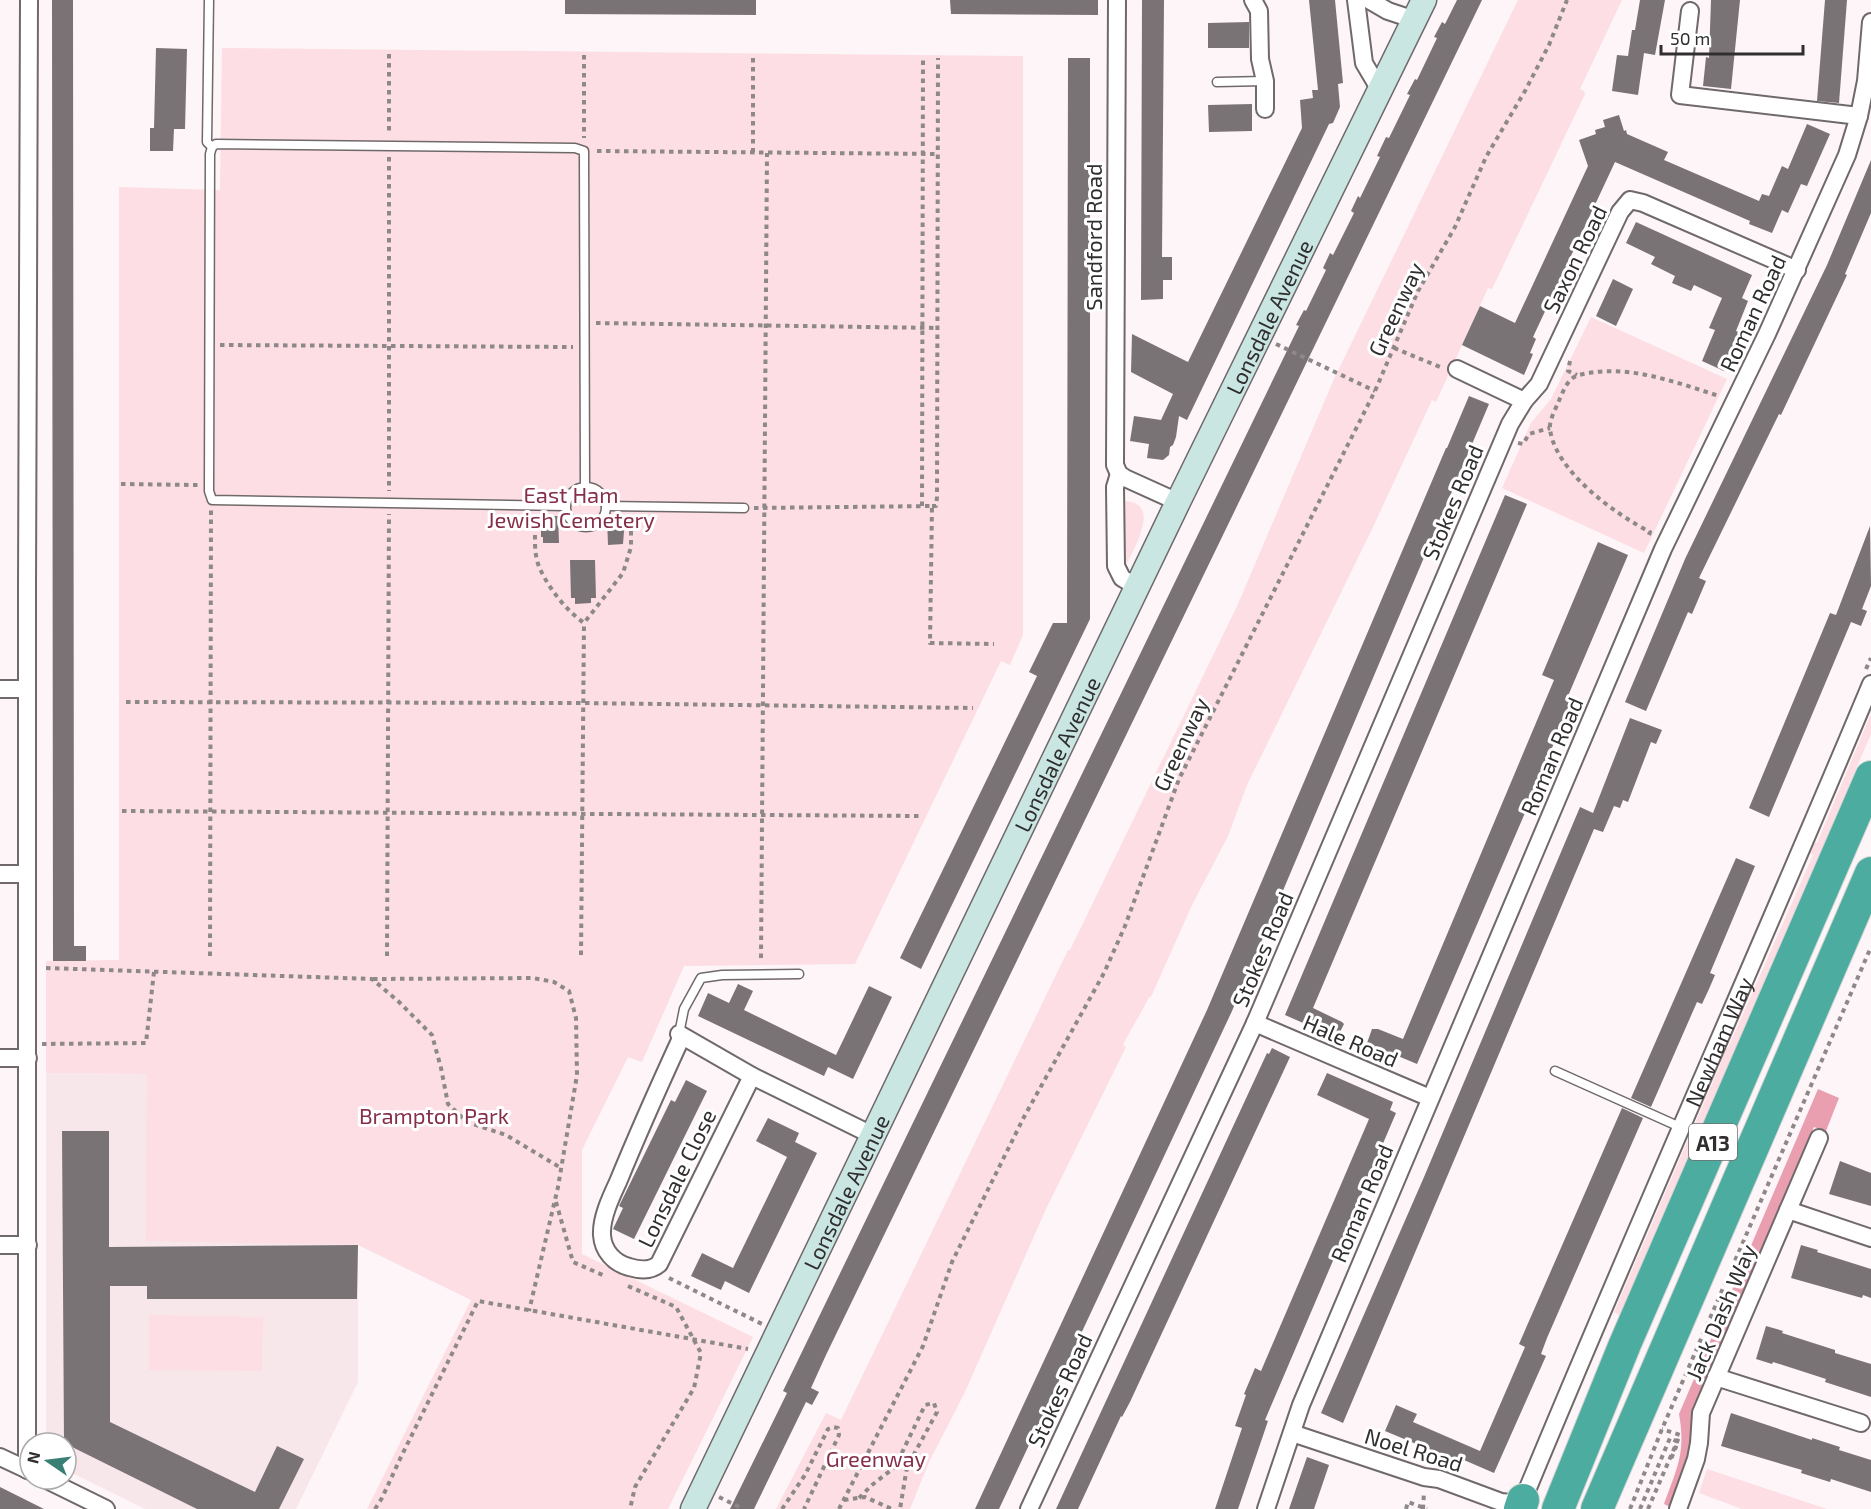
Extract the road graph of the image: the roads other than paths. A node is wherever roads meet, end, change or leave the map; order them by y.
1 (29, 0) edge
2 (209, 0) edge
3 (1117, 0) edge
4 (1253, 0) edge
5 (1356, 0) edge
6 (1369, 0) edge
7 (1419, 10) edge
8 (1690, 11) dead end
9 (1871, 22) edge
10 (1265, 81) junction
11 (1217, 82) dead end
12 (1380, 90) junction
13 (1265, 109) dead end
14 (1859, 116) junction
15 (209, 144) junction
16 (1797, 270) junction
17 (1453, 370) road end
18 (1524, 401) junction
19 (1119, 474) junction
20 (585, 487) junction
21 (1178, 502) junction
22 (565, 506) junction
23 (606, 506) junction
24 (744, 508) road end
25 (1137, 587) junction
26 (1871, 684) edge
27 (0, 688) edge
28 (27, 689) junction
29 (1871, 777) edge
30 (1871, 873) edge
31 (0, 874) edge
32 (26, 874) junction
33 (799, 974) dead end
34 (1255, 1023) junction
35 (681, 1035) junction
36 (28, 1051) junction
37 (0, 1058) edge
38 (1555, 1071) dead end
39 (752, 1076) junction
40 (1430, 1098) junction
41 (1680, 1127) junction
42 (874, 1136) junction
43 (1819, 1138) dead end
44 (1788, 1210) junction
45 (1871, 1238) edge
46 (0, 1245) edge
47 (28, 1245) junction
48 (1716, 1377) junction
49 (1866, 1424) edge
50 (28, 1431) edge
51 (1292, 1433) junction
52 (0, 1457) edge
53 (18, 1466) edge
54 (64, 1491) edge
55 (702, 1501) edge
56 (84, 1504) edge
57 (1522, 1505) edge
58 (106, 1509) edge
59 (1029, 1509) edge
60 (1266, 1509) edge
61 (1558, 1509) edge
62 (1598, 1509) edge
63 (1678, 1509) edge

1 - 28 street
2 - 15 lane
3 - 19 street, Sandford Road
4 - 10 street
5 - 12 street
6 - 7 street
7 - 12 street, Lonsdale Avenue
8 - 14 street
9 - 14 street, Roman Road
10 - 11 lane
10 - 13 street
12 - 21 street, Lonsdale Avenue
14 - 16 street, Roman Road
15 - 20 lane
15 - 22 lane
16 - 18 street, Saxon Road
16 - 40 street, Roman Road
17 - 18 street
18 - 34 street, Stokes Road
19 - 21 street
19 - 25 street, Sandford Road
20 - 22 lane
20 - 23 lane
21 - 25 street, Lonsdale Avenue
22 - 23 lane
23 - 24 lane
25 - 42 street, Lonsdale Avenue
26 - 41 street, Newham Way
27 - 28 street
28 - 32 street
29 - 61 highway, Newham Way / A13
30 - 62 highway, A13
31 - 32 street
32 - 36 street
33 - 35 lane
34 - 40 street, Hale Road
34 - 59 street, Stokes Road
35 - 39 street
35 - 39 street, Lonsdale Close
36 - 37 street
36 - 47 street
38 - 41 lane
39 - 42 street
40 - 51 street, Roman Road
41 - 57 street, Newham Way
42 - 55 street, Lonsdale Avenue
43 - 44 street, Jack Dash Way
44 - 45 street
44 - 48 street, Jack Dash Way
46 - 47 street
47 - 50 street
48 - 49 street
48 - 63 street, Jack Dash Way
51 - 57 street, Noel Road
51 - 60 street, Roman Road
52 - 53 street
54 - 56 street
56 - 58 street

